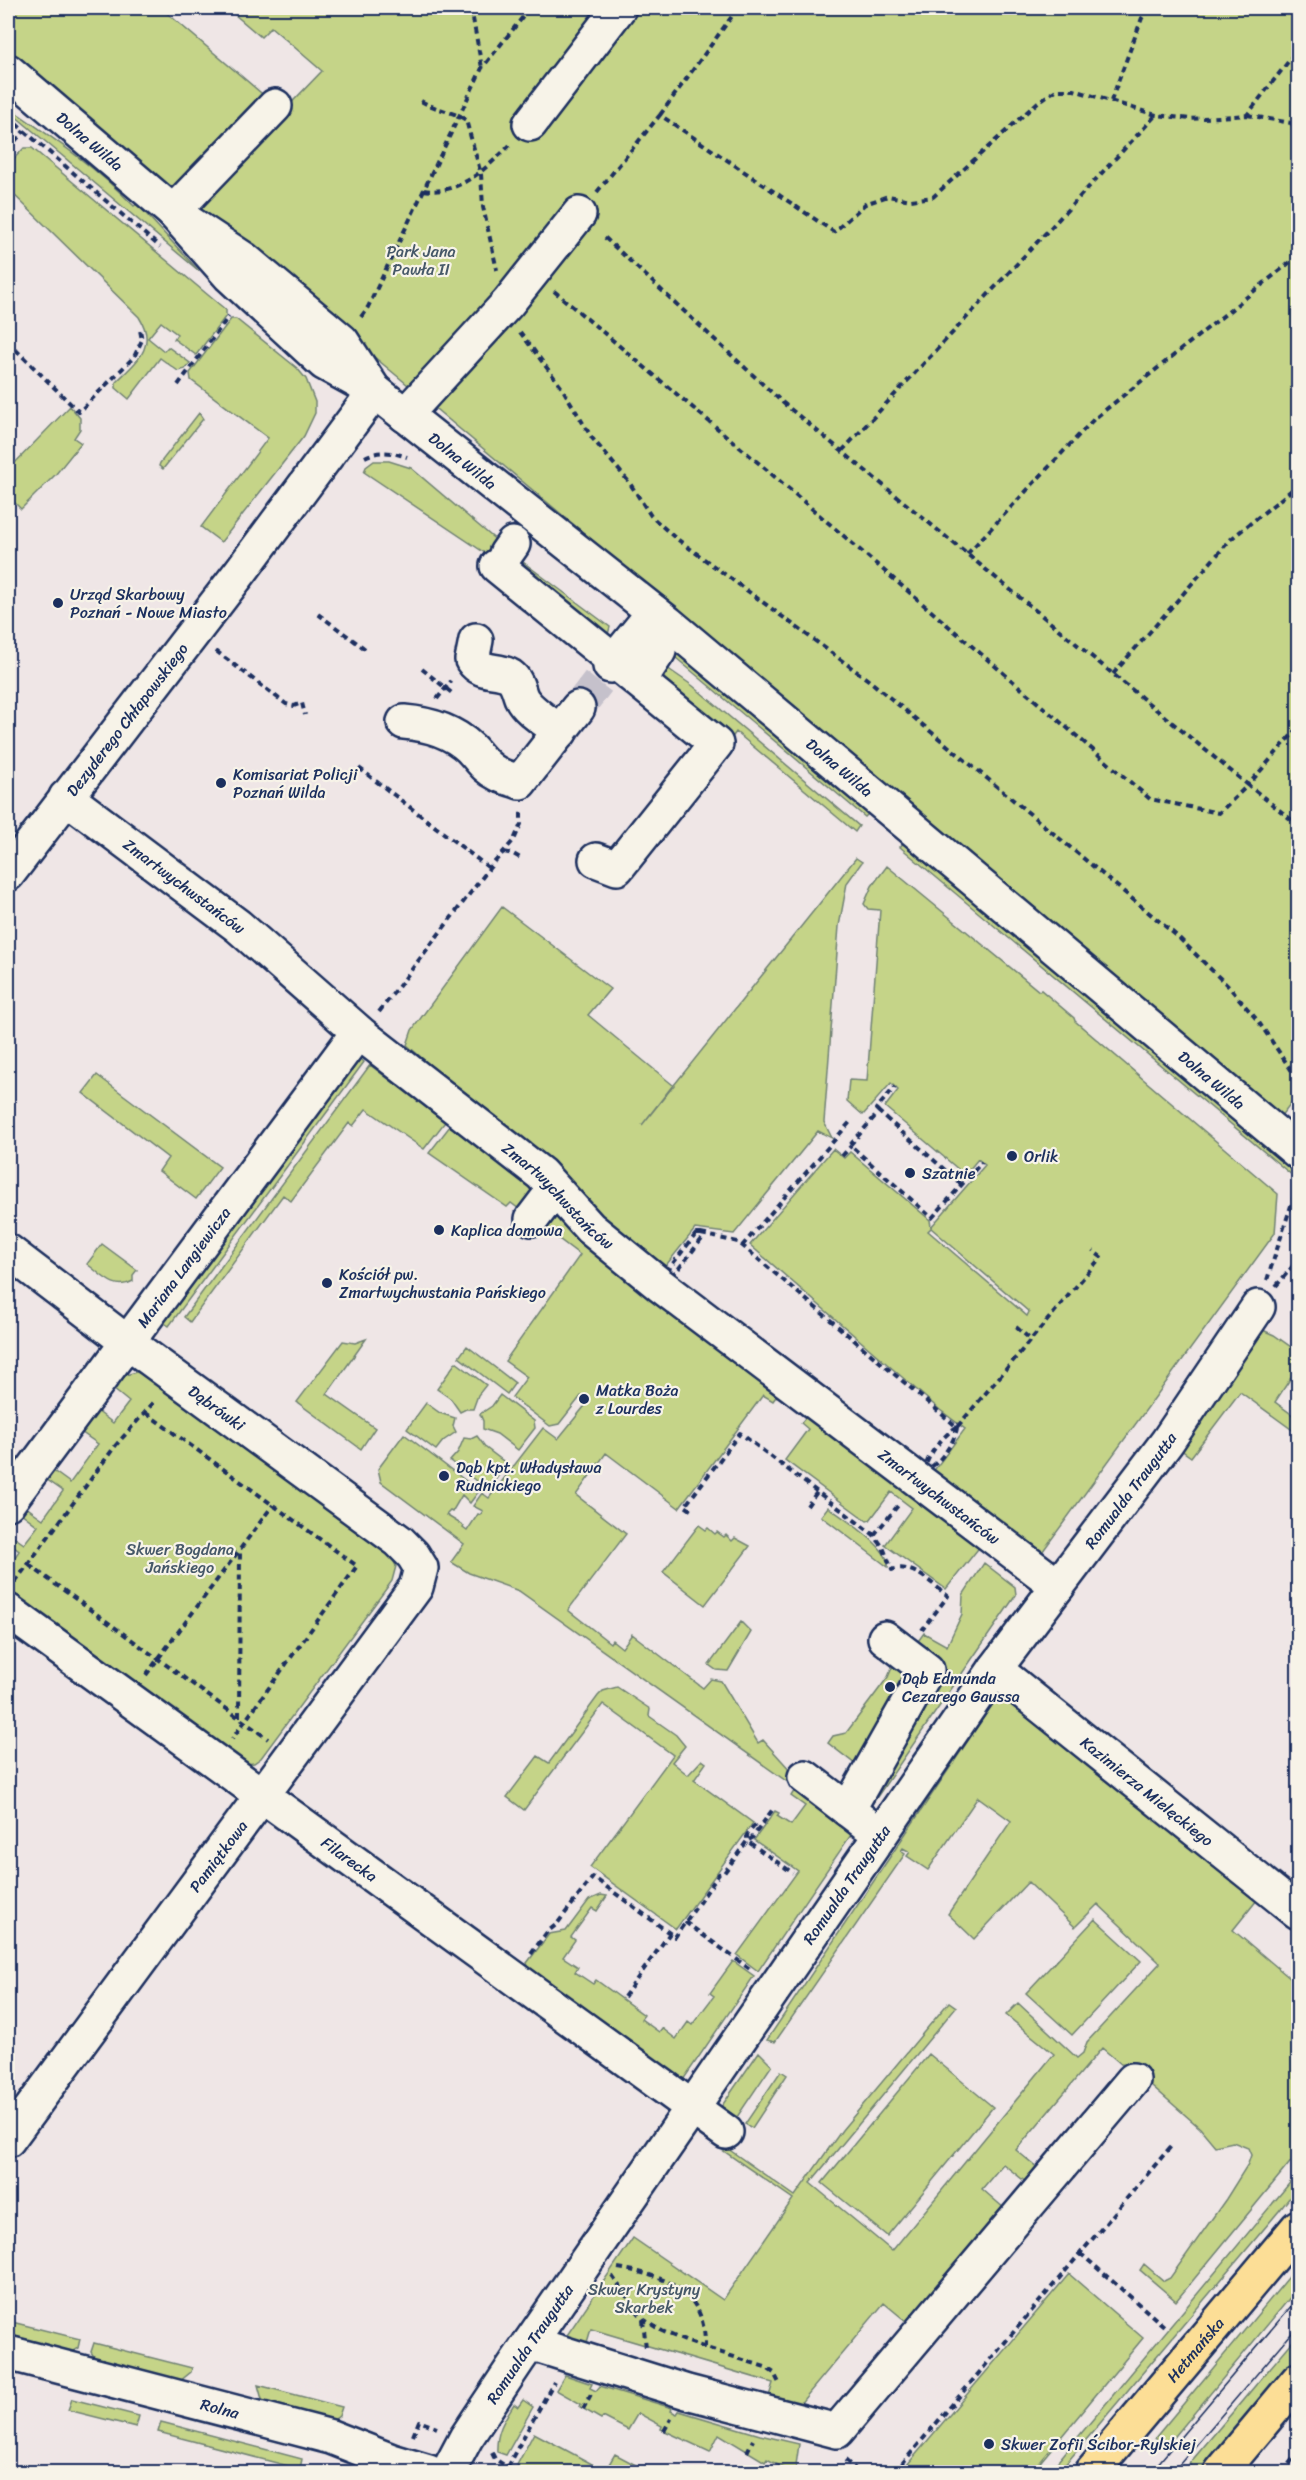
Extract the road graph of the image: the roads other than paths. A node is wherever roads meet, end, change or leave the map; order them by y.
1 (619, 8) edge
2 (8, 71) edge
3 (275, 106) dead end
4 (530, 124) road end
5 (173, 212) junction
6 (579, 214) road end
7 (375, 391) junction
8 (405, 416) junction
9 (506, 555) dead end
10 (654, 612) junction
11 (474, 647) road end
12 (610, 666) tunnel mouth
13 (411, 723) road end
14 (66, 797) junction
15 (596, 860) dead end
16 (8, 874) edge
17 (359, 1033) junction
18 (1299, 1152) edge
19 (554, 1190) junction
20 (532, 1219) dead end
21 (8, 1251) edge
22 (1258, 1307) road end
23 (127, 1342) junction
24 (8, 1503) edge
25 (421, 1568) joint
26 (1058, 1586) junction
27 (8, 1611) edge
28 (901, 1638) road end
29 (995, 1669) junction
30 (805, 1777) dead end
31 (263, 1796) junction
32 (848, 1810) junction
33 (881, 1834) junction
34 (1299, 1912) edge
35 (1133, 2080) dead end
36 (691, 2108) junction
37 (726, 2132) dead end
38 (8, 2140) edge
39 (1299, 2227) edge
40 (530, 2343) junction
41 (8, 2353) edge
42 (1299, 2380) edge
43 (429, 2472) edge
44 (448, 2472) edge
45 (1092, 2472) edge
46 (1221, 2472) edge

1 - 4 street
2 - 5 street, Dolna Wilda
3 - 5 street
5 - 7 street, Dolna Wilda
6 - 8 street
7 - 8 street, Dolna Wilda
7 - 14 street, Dezyderego Chłapowskiego
8 - 10 street, Dolna Wilda
9 - 15 street
10 - 12 street
10 - 18 street, Dolna Wilda
11 - 13 street
14 - 16 street, Dezyderego Chłapowskiego
14 - 17 street, Zmartwychwstańców
17 - 19 street, Zmartwychwstańców
17 - 23 street, Mariana Langiewicza
19 - 20 street
19 - 26 street, Zmartwychwstańców
21 - 23 street, Dąbrówki
22 - 26 street, Romualda Traugutta
23 - 24 street, Mariana Langiewicza
23 - 25 street, Dąbrówki
25 - 31 street, Pamiątkowa
26 - 29 street, Romualda Traugutta
27 - 31 street, Filarecka
28 - 32 street
29 - 33 street, Romualda Traugutta
29 - 34 street, Kazimierza Mielęckiego
30 - 32 street
31 - 36 street, Filarecka
31 - 38 street, Pamiątkowa
32 - 33 street
33 - 36 street, Romualda Traugutta
35 - 40 street
36 - 37 street, Filarecka
36 - 40 street, Romualda Traugutta
39 - 45 main road, Hetmańska
40 - 44 street, Romualda Traugutta
41 - 43 street, Rolna
42 - 46 main road

